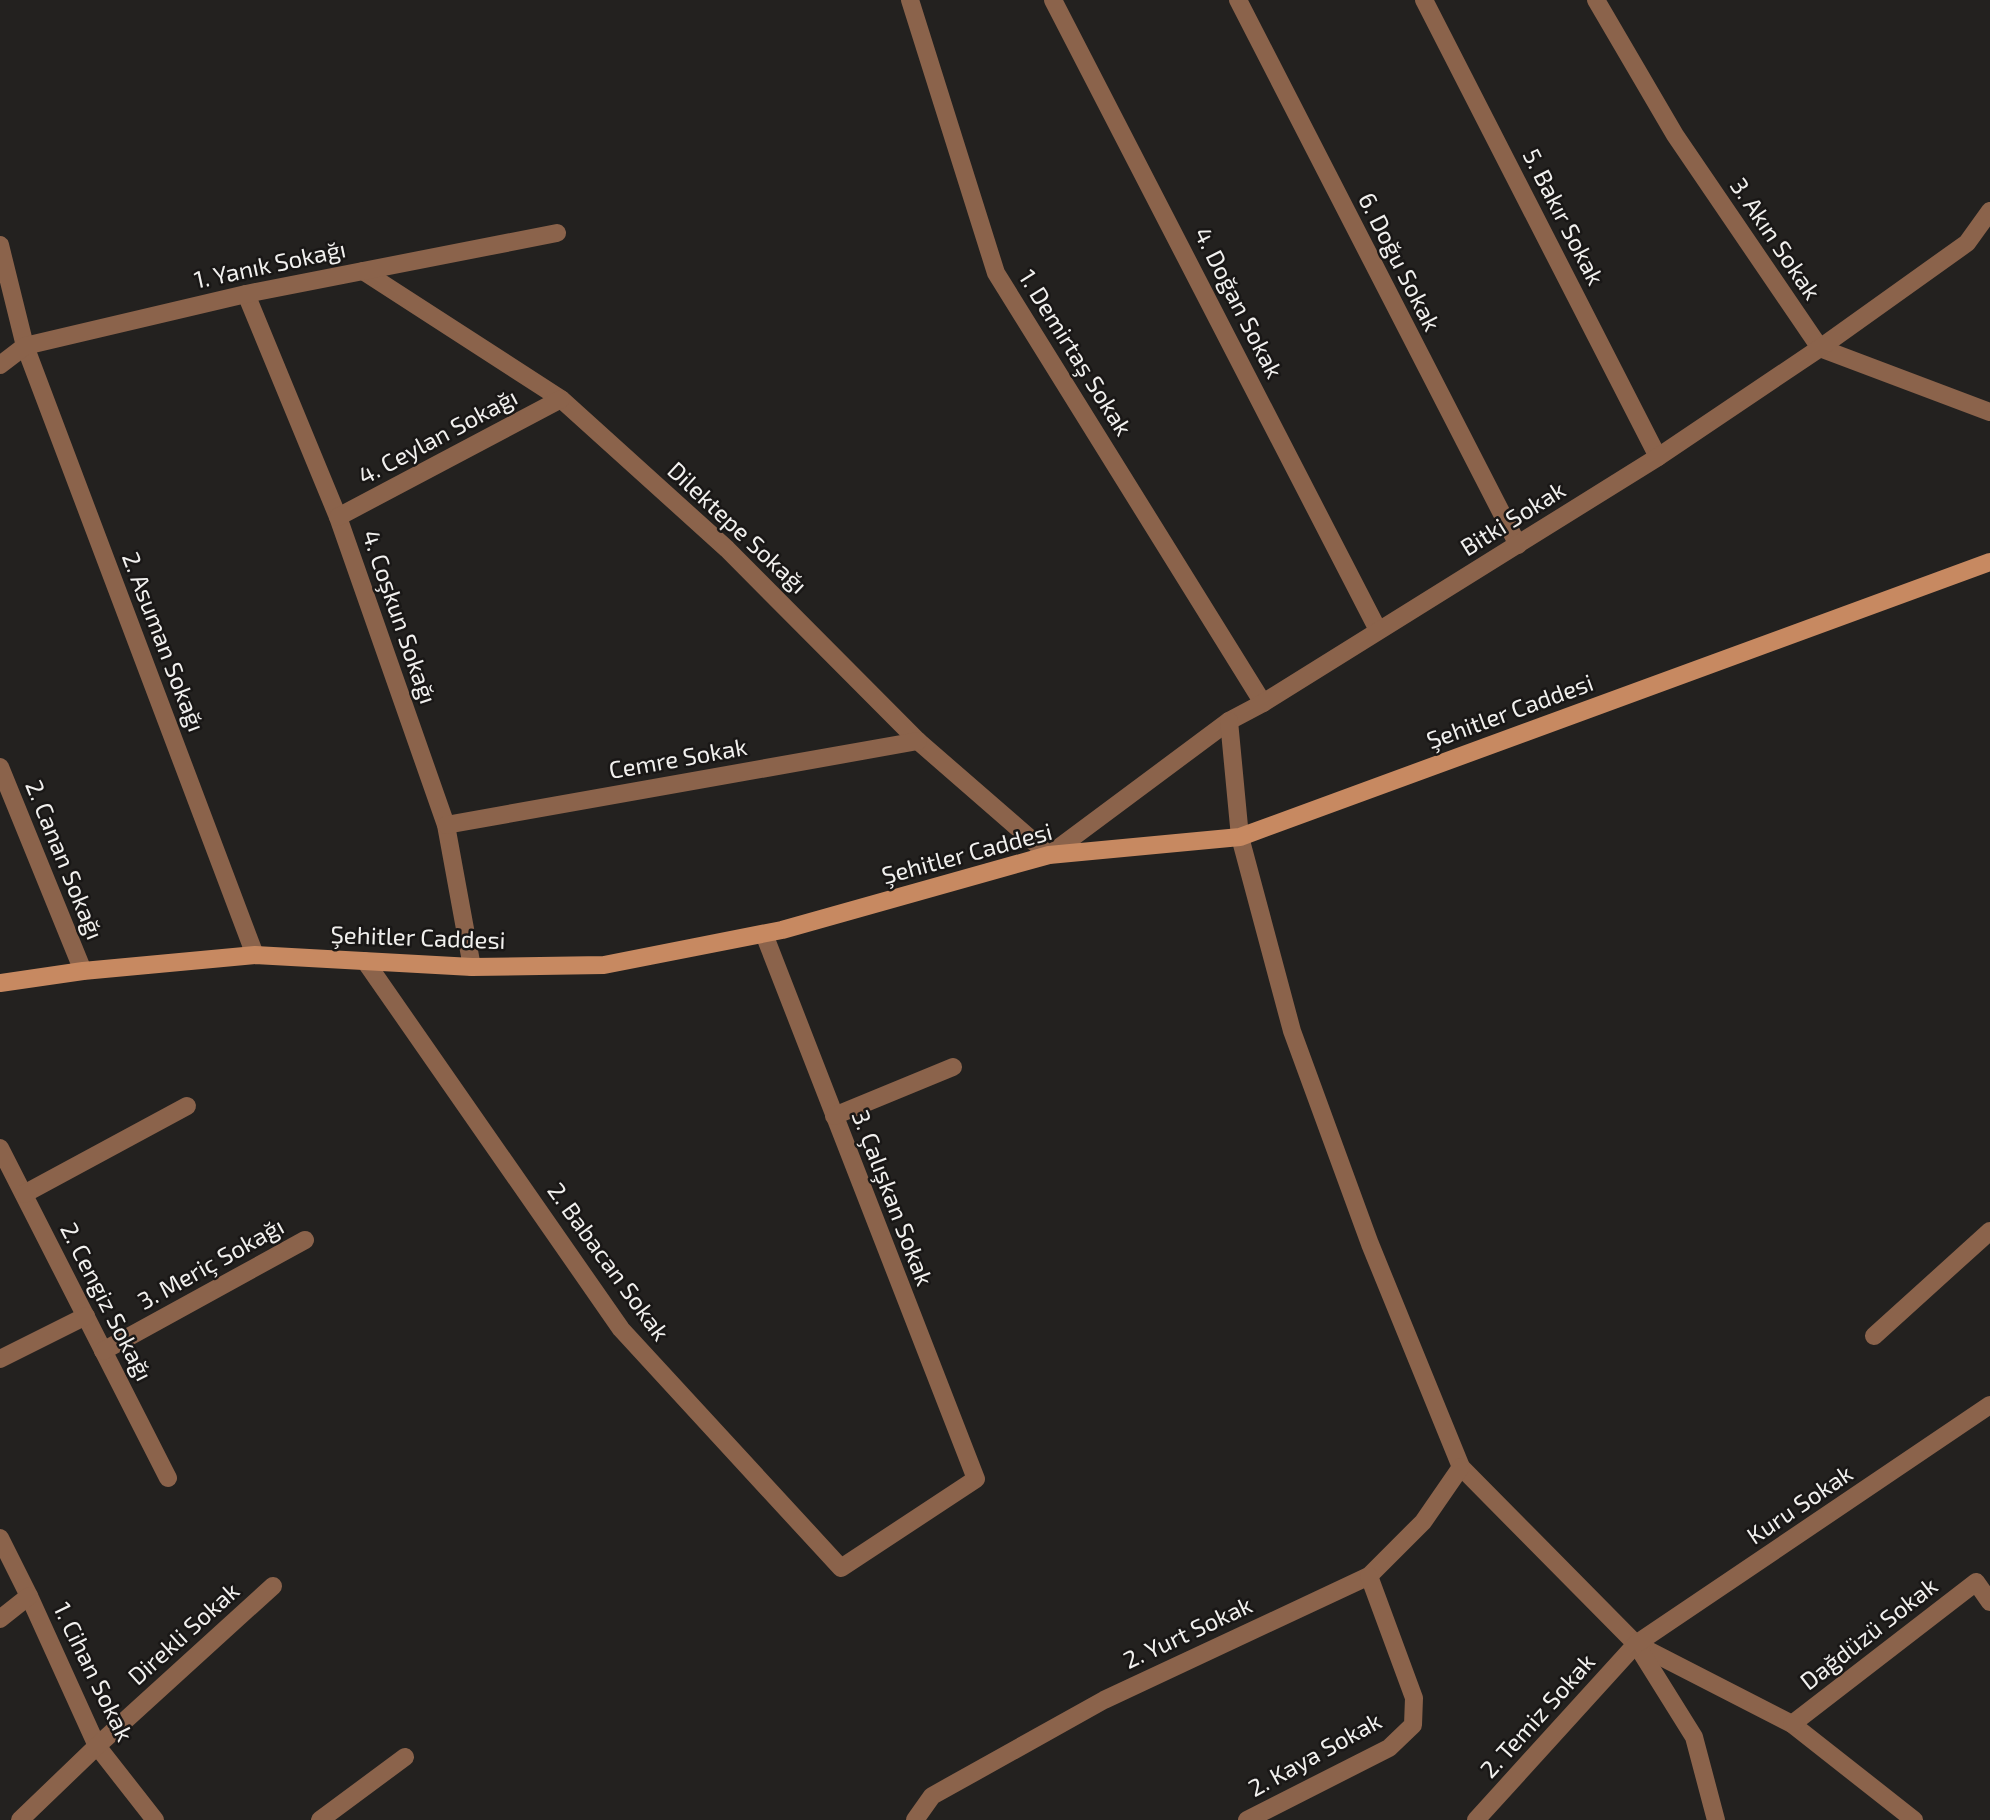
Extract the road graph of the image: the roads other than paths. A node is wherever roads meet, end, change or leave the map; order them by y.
1 (909, 0) edge
2 (1053, 0) edge
3 (1238, 0) edge
4 (1424, 0) edge
5 (1596, 0) edge
6 (1990, 211) edge
7 (557, 233) dead end
8 (0, 245) edge
9 (363, 271) junction
10 (246, 294) junction
11 (24, 346) junction
12 (1819, 348) junction
13 (0, 365) edge
14 (561, 399) junction
15 (1990, 412) edge
16 (1658, 457) junction
17 (338, 517) junction
18 (1518, 545) junction
19 (1990, 562) edge
20 (1378, 630) junction
21 (1263, 702) junction
22 (1229, 721) junction
23 (918, 741) junction
24 (0, 767) edge
25 (446, 825) junction
26 (1240, 837) junction
27 (1049, 855) junction
28 (764, 934) junction
29 (255, 955) junction
30 (365, 961) junction
31 (472, 967) junction
32 (83, 971) junction
33 (0, 983) edge
34 (953, 1067) dead end
35 (187, 1106) dead end
36 (834, 1116) junction
37 (0, 1148) edge
38 (24, 1194) junction
39 (1990, 1231) edge
40 (305, 1240) dead end
41 (86, 1316) junction
42 (1874, 1336) dead end
43 (103, 1351) junction
44 (0, 1359) edge
45 (1990, 1405) edge
46 (1461, 1466) junction
47 (168, 1478) dead end
48 (976, 1479) joint
49 (0, 1538) edge
50 (1370, 1576) junction
51 (273, 1586) dead end
52 (29, 1596) junction
53 (1990, 1602) edge
54 (0, 1619) edge
55 (1636, 1644) junction
56 (1792, 1724) junction
57 (97, 1746) junction
58 (405, 1756) dead end
59 (20, 1820) edge
60 (155, 1820) edge
61 (320, 1820) edge
62 (915, 1820) edge
63 (1247, 1820) edge
64 (1476, 1820) edge
65 (1716, 1820) edge
66 (1914, 1820) edge

1 - 21 street, 1. Demirtaş Sokak
2 - 20 street, 4. Doğan Sokak
3 - 18 street, 6. Doğu Sokak
4 - 16 street, 5. Bakır Sokak
5 - 12 street, 3. Akın Sokak
6 - 12 street, Bitki Sokak
7 - 9 street, 1. Yanık Sokağı
8 - 11 street, 2. Asuman Sokağı
9 - 10 street, 1. Yanık Sokağı
9 - 14 street, Dilektepe Sokağı
10 - 11 street, 1. Yanık Sokağı
10 - 17 street, 4. Coşkun Sokağı
11 - 13 street, 1. Yanık Sokağı
11 - 29 street, 2. Asuman Sokağı
12 - 15 street
12 - 16 street, Bitki Sokak
14 - 17 street, 4. Ceylan Sokağı
14 - 23 street, Dilektepe Sokağı
16 - 18 street, Bitki Sokak
17 - 25 street, 4. Coşkun Sokağı
18 - 20 street, Bitki Sokak
19 - 26 street, Şehitler Caddesi
20 - 21 street, Bitki Sokak
21 - 22 street, Bitki Sokak
22 - 26 street
22 - 27 street, Bitki Sokak
23 - 25 street, Cemre Sokak
23 - 27 street, Dilektepe Sokağı
24 - 32 street, 2. Canan Sokağı
25 - 31 street, 4. Coşkun Sokağı
26 - 27 street, Şehitler Caddesi
26 - 46 street
27 - 28 street, Şehitler Caddesi
28 - 31 street, Şehitler Caddesi
28 - 36 street, 3. Çalışkan Sokak
29 - 30 street, Şehitler Caddesi
29 - 32 street, Şehitler Caddesi
30 - 31 street, Şehitler Caddesi
30 - 48 street, 2. Babacan Sokak
32 - 33 street, Şehitler Caddesi
34 - 36 street
35 - 38 street
36 - 48 street, 3. Çalışkan Sokak
37 - 38 street, 2. Cengiz Sokağı
38 - 41 street, 2. Cengiz Sokağı
39 - 42 street
40 - 43 street, 3. Meriç Sokağı
41 - 43 street, 2. Cengiz Sokağı
41 - 44 street
43 - 47 street, 2. Cengiz Sokağı
45 - 55 street, Kuru Sokak
46 - 50 street, 2. Yurt Sokak
46 - 55 street
49 - 52 street, 1. Cihan Sokak
50 - 62 street, 2. Yurt Sokak
50 - 63 street, 2. Kaya Sokak
51 - 57 street, Direkli Sokak
52 - 54 street
52 - 57 street, 1. Cihan Sokak
53 - 56 street, Dağdüzü Sokak
55 - 56 street
55 - 64 street, 2. Temiz Sokak
55 - 65 street
56 - 66 street
57 - 59 street, Direkli Sokak
57 - 60 street, 1. Cihan Sokak
58 - 61 street

